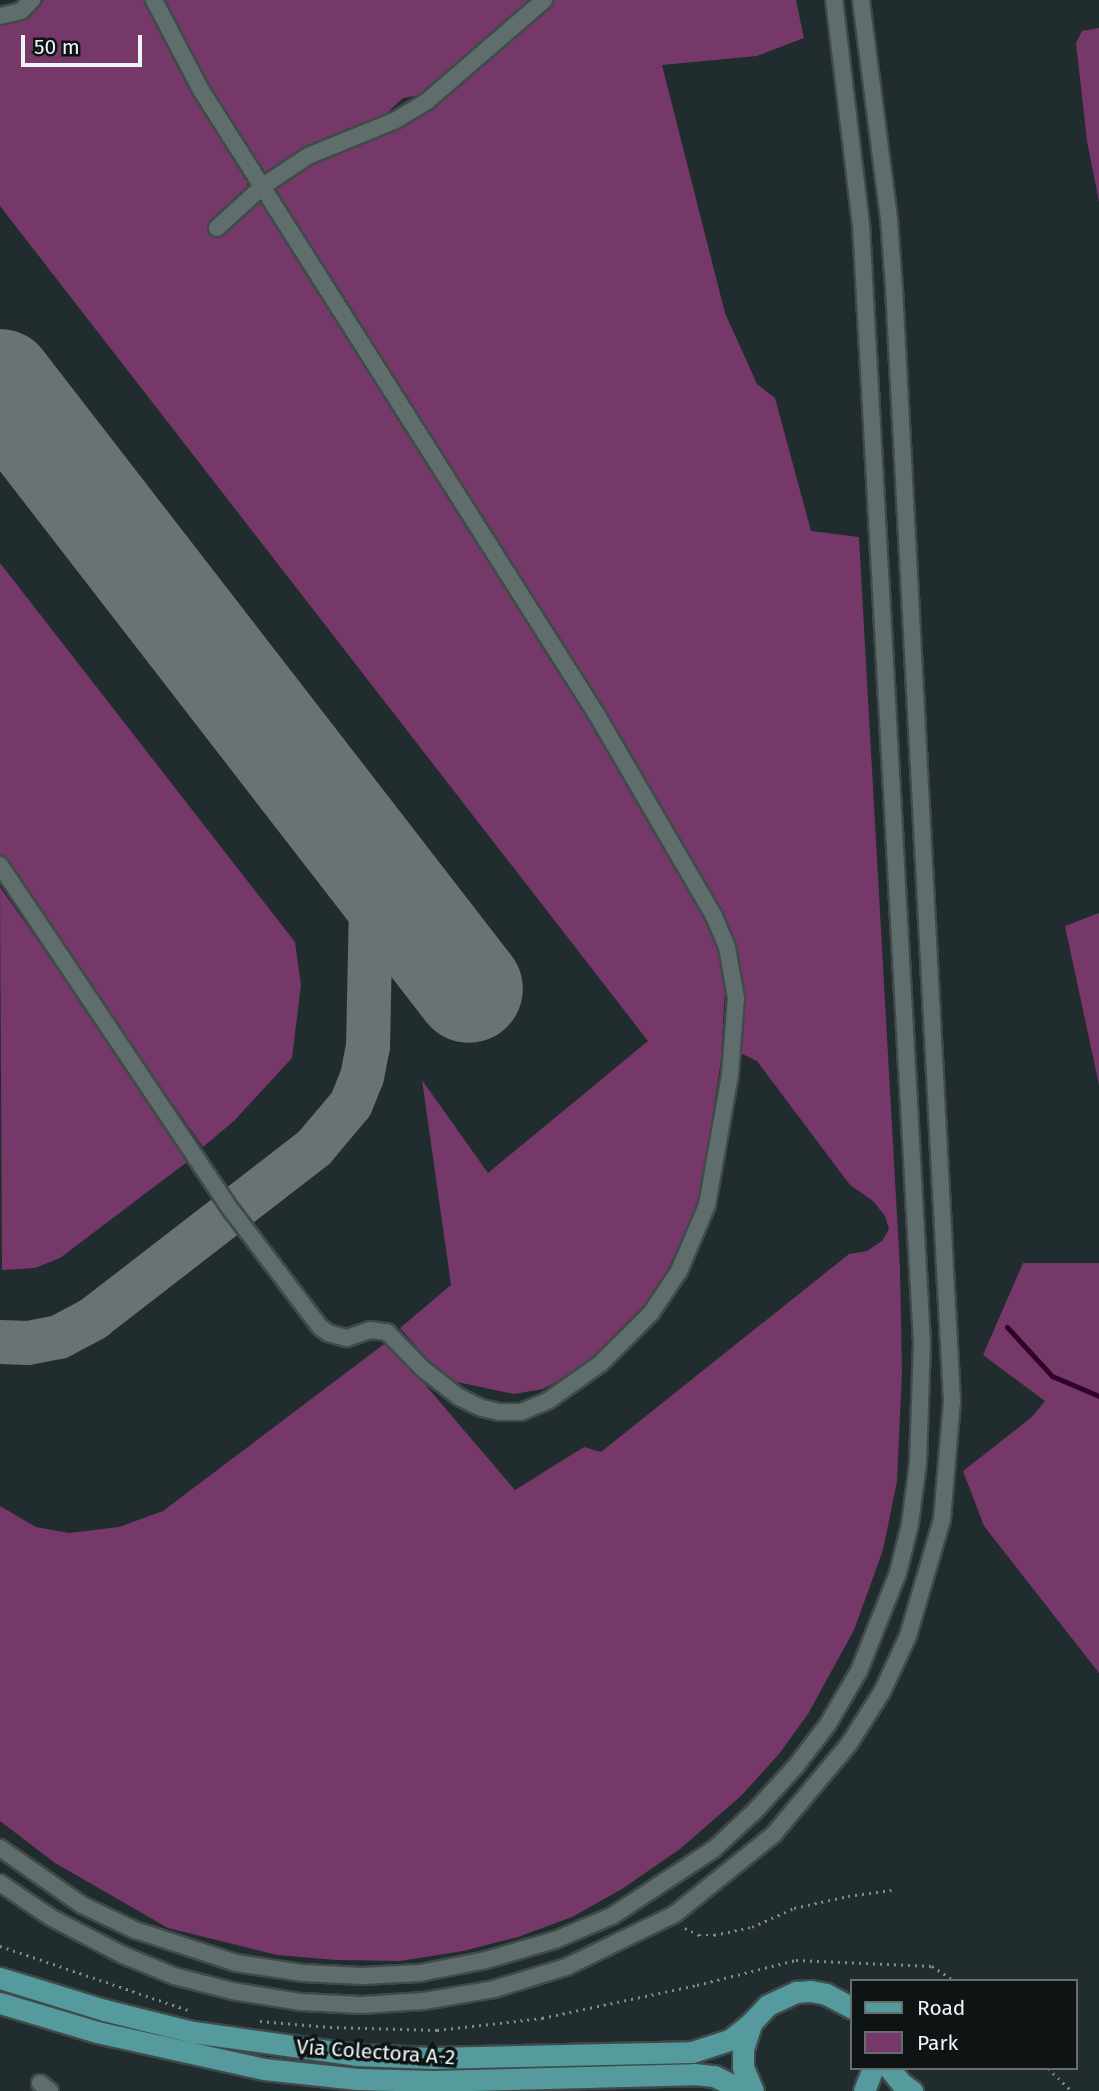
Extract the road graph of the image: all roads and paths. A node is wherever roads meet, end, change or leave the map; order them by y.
1 (32, 0) edge
2 (154, 0) edge
3 (544, 0) edge
4 (834, 0) edge
5 (862, 0) edge
6 (0, 16) edge
7 (263, 186) junction
8 (217, 228) dead end
9 (0, 865) edge
10 (0, 1847) edge
11 (0, 1883) edge
12 (892, 1891) dead end
13 (675, 1914) junction
14 (0, 1978) edge
15 (0, 2003) edge
16 (850, 2007) edge
17 (752, 2022) junction
18 (872, 2070) edge
19 (891, 2070) edge
20 (1050, 2070) edge
21 (745, 2091) edge
22 (753, 2091) edge
23 (864, 2091) edge
24 (912, 2091) edge
25 (1072, 2091) edge

1 - 6 lane
2 - 7 lane
3 - 7 lane
4 - 10 lane
5 - 13 lane
7 - 8 lane
7 - 9 lane
11 - 13 lane
12 - 13 path
14 - 17 main road, Vía Colectora A-2
15 - 21 main road, Vía Colectora A-2
16 - 17 main road, Vía Colectora A-2
17 - 22 main road
18 - 23 main road
19 - 24 main road
20 - 25 path

